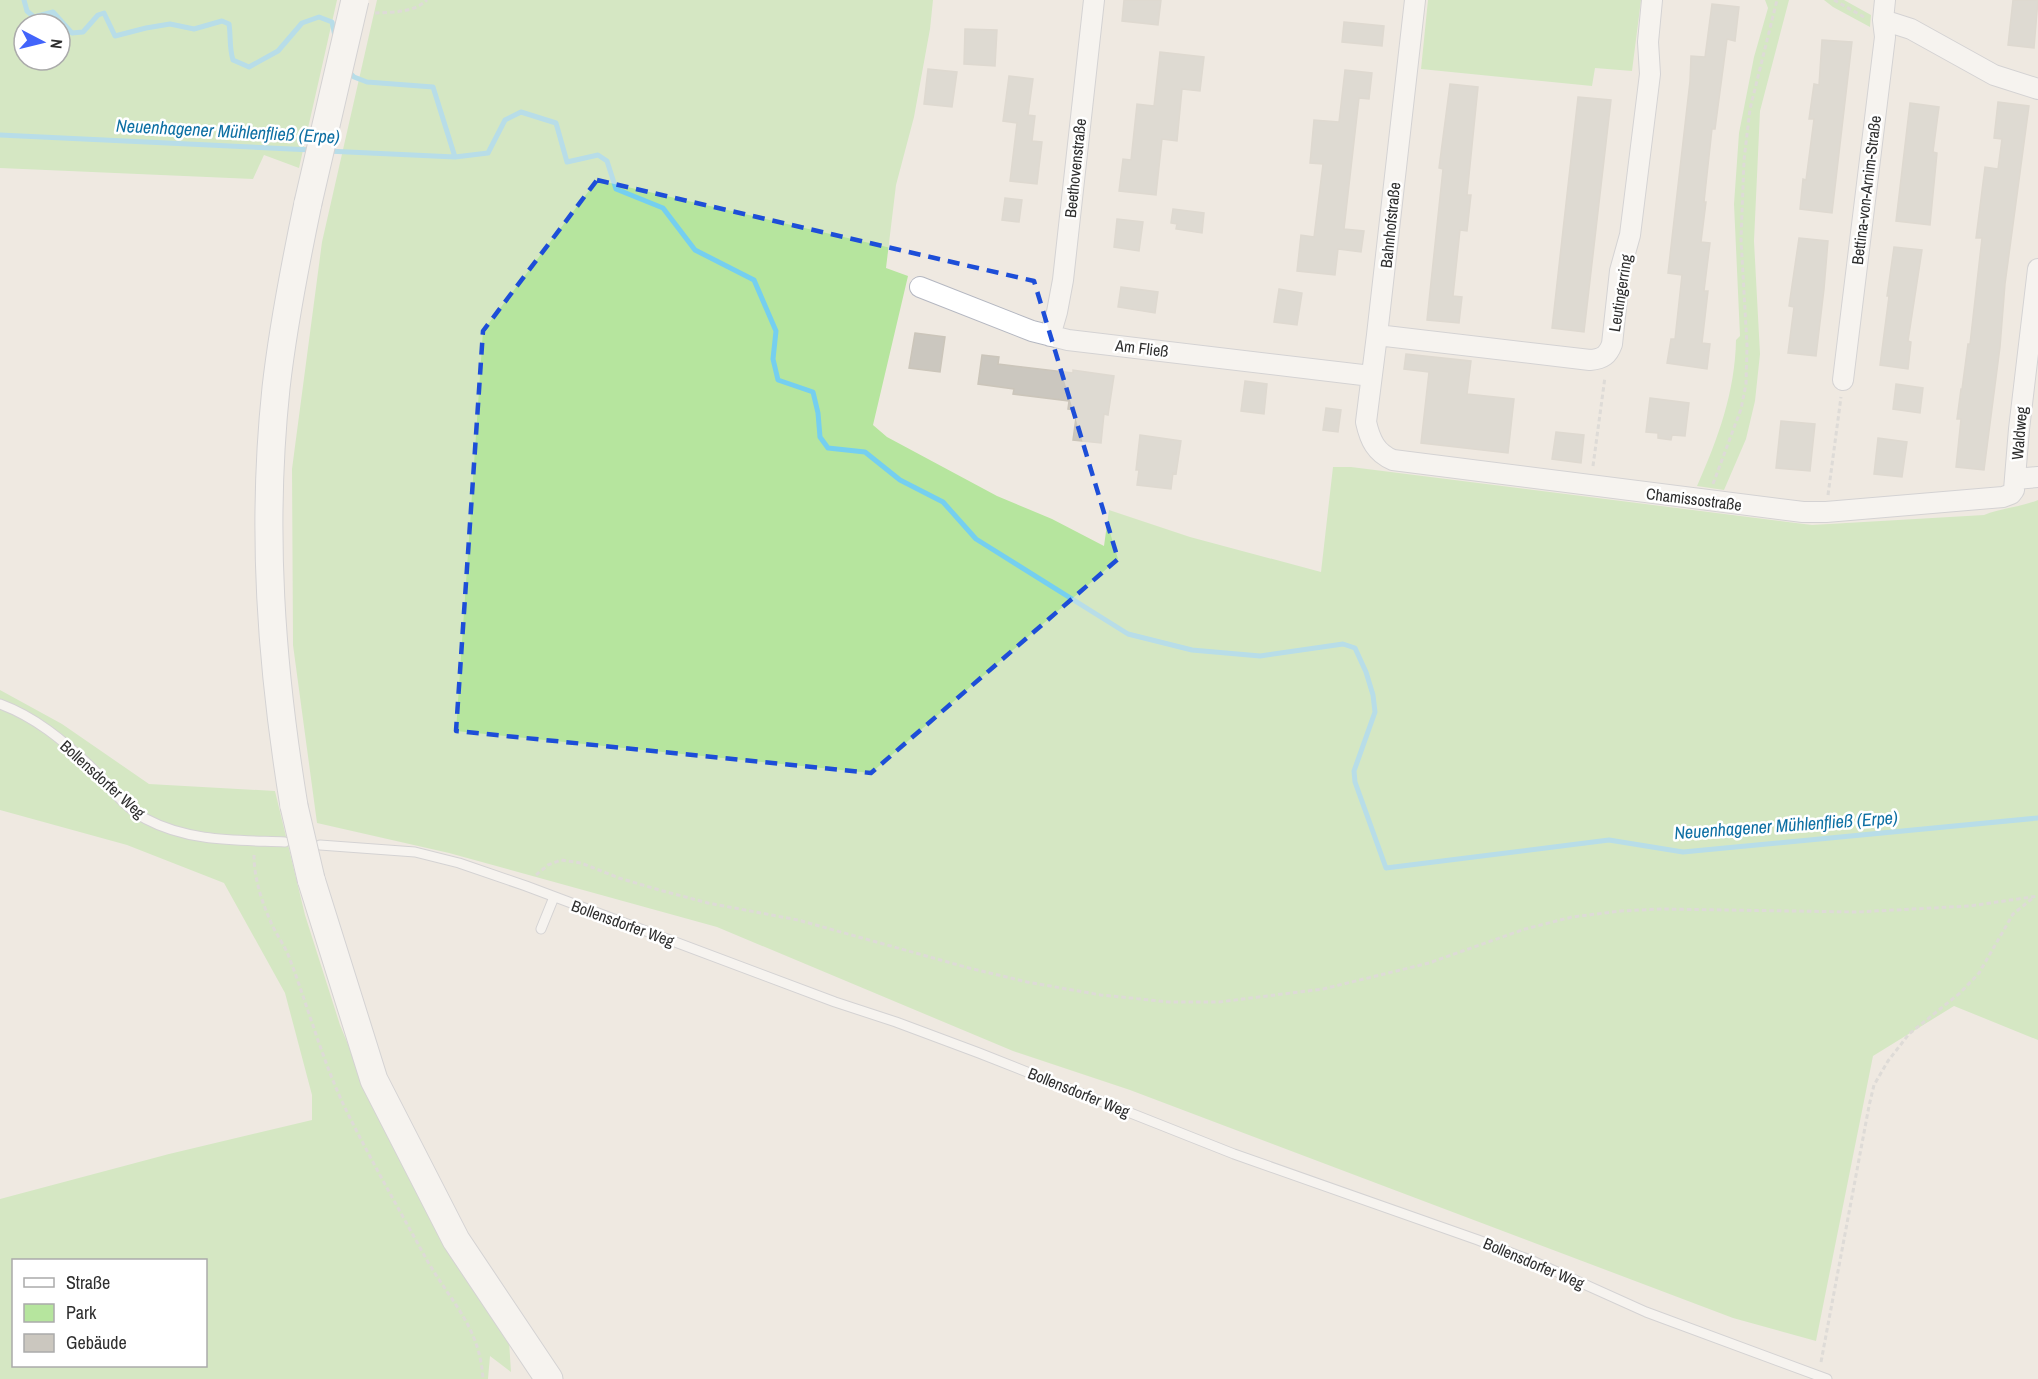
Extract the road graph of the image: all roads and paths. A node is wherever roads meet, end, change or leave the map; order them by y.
1 (354, 0) edge
2 (1094, 0) edge
3 (1414, 0) edge
4 (1652, 0) edge
5 (1778, 0) edge
6 (1834, 0) edge
7 (1885, 0) edge
8 (1883, 20) junction
9 (2038, 88) edge
10 (2038, 269) edge
11 (920, 287) dead end
12 (1377, 335) junction
13 (1050, 336) junction
14 (1604, 357) junction
15 (1371, 376) junction
16 (1843, 380) joint
17 (1375, 448) joint
18 (2038, 477) edge
19 (2015, 484) junction
20 (1590, 485) junction
21 (1705, 500) junction
22 (1826, 512) junction
23 (0, 704) edge
24 (254, 841) junction
25 (285, 842) dead end
26 (320, 845) dead end
27 (526, 886) junction
28 (2036, 896) edge
29 (554, 897) junction
30 (541, 929) dead end
31 (1823, 1377) edge
32 (483, 1379) edge
33 (549, 1379) edge

1 - 33 main road, bridge
2 - 13 street, Beethovenstraße
3 - 12 street, Bahnhofstraße
4 - 14 street, Leutingerring
5 - 21 path
6 - 8 path
7 - 8 street, Bettina-von-Arnim-Straße
8 - 9 street
8 - 16 street, Bettina-von-Arnim-Straße
10 - 19 street, Waldweg
11 - 13 street, Am Fließ
12 - 14 street
12 - 15 street, Bahnhofstraße
13 - 15 street, Am Fließ
14 - 20 path
15 - 17 street, Bahnhofstraße
16 - 22 path
17 - 20 street, Chamissostraße
18 - 19 street, Chamissostraße
19 - 22 street, Chamissostraße
20 - 21 street, Chamissostraße
21 - 22 street, Chamissostraße
23 - 24 lane, Bollensdorfer Weg
24 - 25 lane, Bollensdorfer Weg
24 - 32 path
26 - 27 lane, Bollensdorfer Weg
27 - 28 path
27 - 29 lane, Bollensdorfer Weg
28 - 31 path
29 - 30 lane
29 - 31 lane, Bollensdorfer Weg

